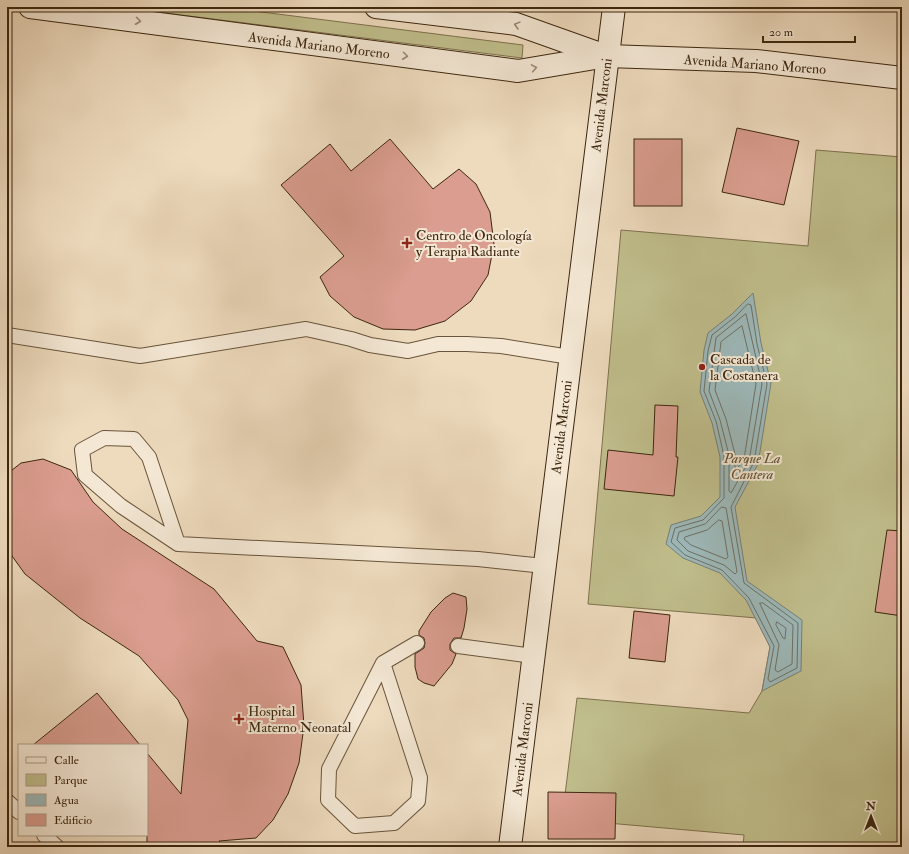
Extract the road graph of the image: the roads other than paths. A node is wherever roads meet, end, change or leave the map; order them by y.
1 (30, 7) edge
2 (376, 7) edge
3 (614, 7) edge
4 (607, 56) junction
5 (902, 78) edge
6 (7, 335) edge
7 (570, 357) junction
8 (178, 544) junction
9 (544, 566) junction
10 (417, 643) dead end
11 (458, 646) dead end
12 (533, 656) junction
13 (383, 664) junction
14 (7, 801) edge
15 (18, 811) edge
16 (45, 836) edge
17 (57, 847) edge
18 (510, 847) edge

1 -> 4 main road, Avenida Mariano Moreno
4 -> 2 main road, Avenida Mariano Moreno
3 - 4 main road, Avenida Marconi
4 - 5 main road, Avenida Mariano Moreno
4 - 7 main road, Avenida Marconi
6 - 7 lane
7 - 9 main road, Avenida Marconi
8 - 8 lane
8 - 9 lane
9 - 12 main road, Avenida Marconi
10 - 13 lane
11 - 12 lane
12 - 18 main road, Avenida Marconi
13 - 13 lane
14 - 15 lane
16 - 17 lane

